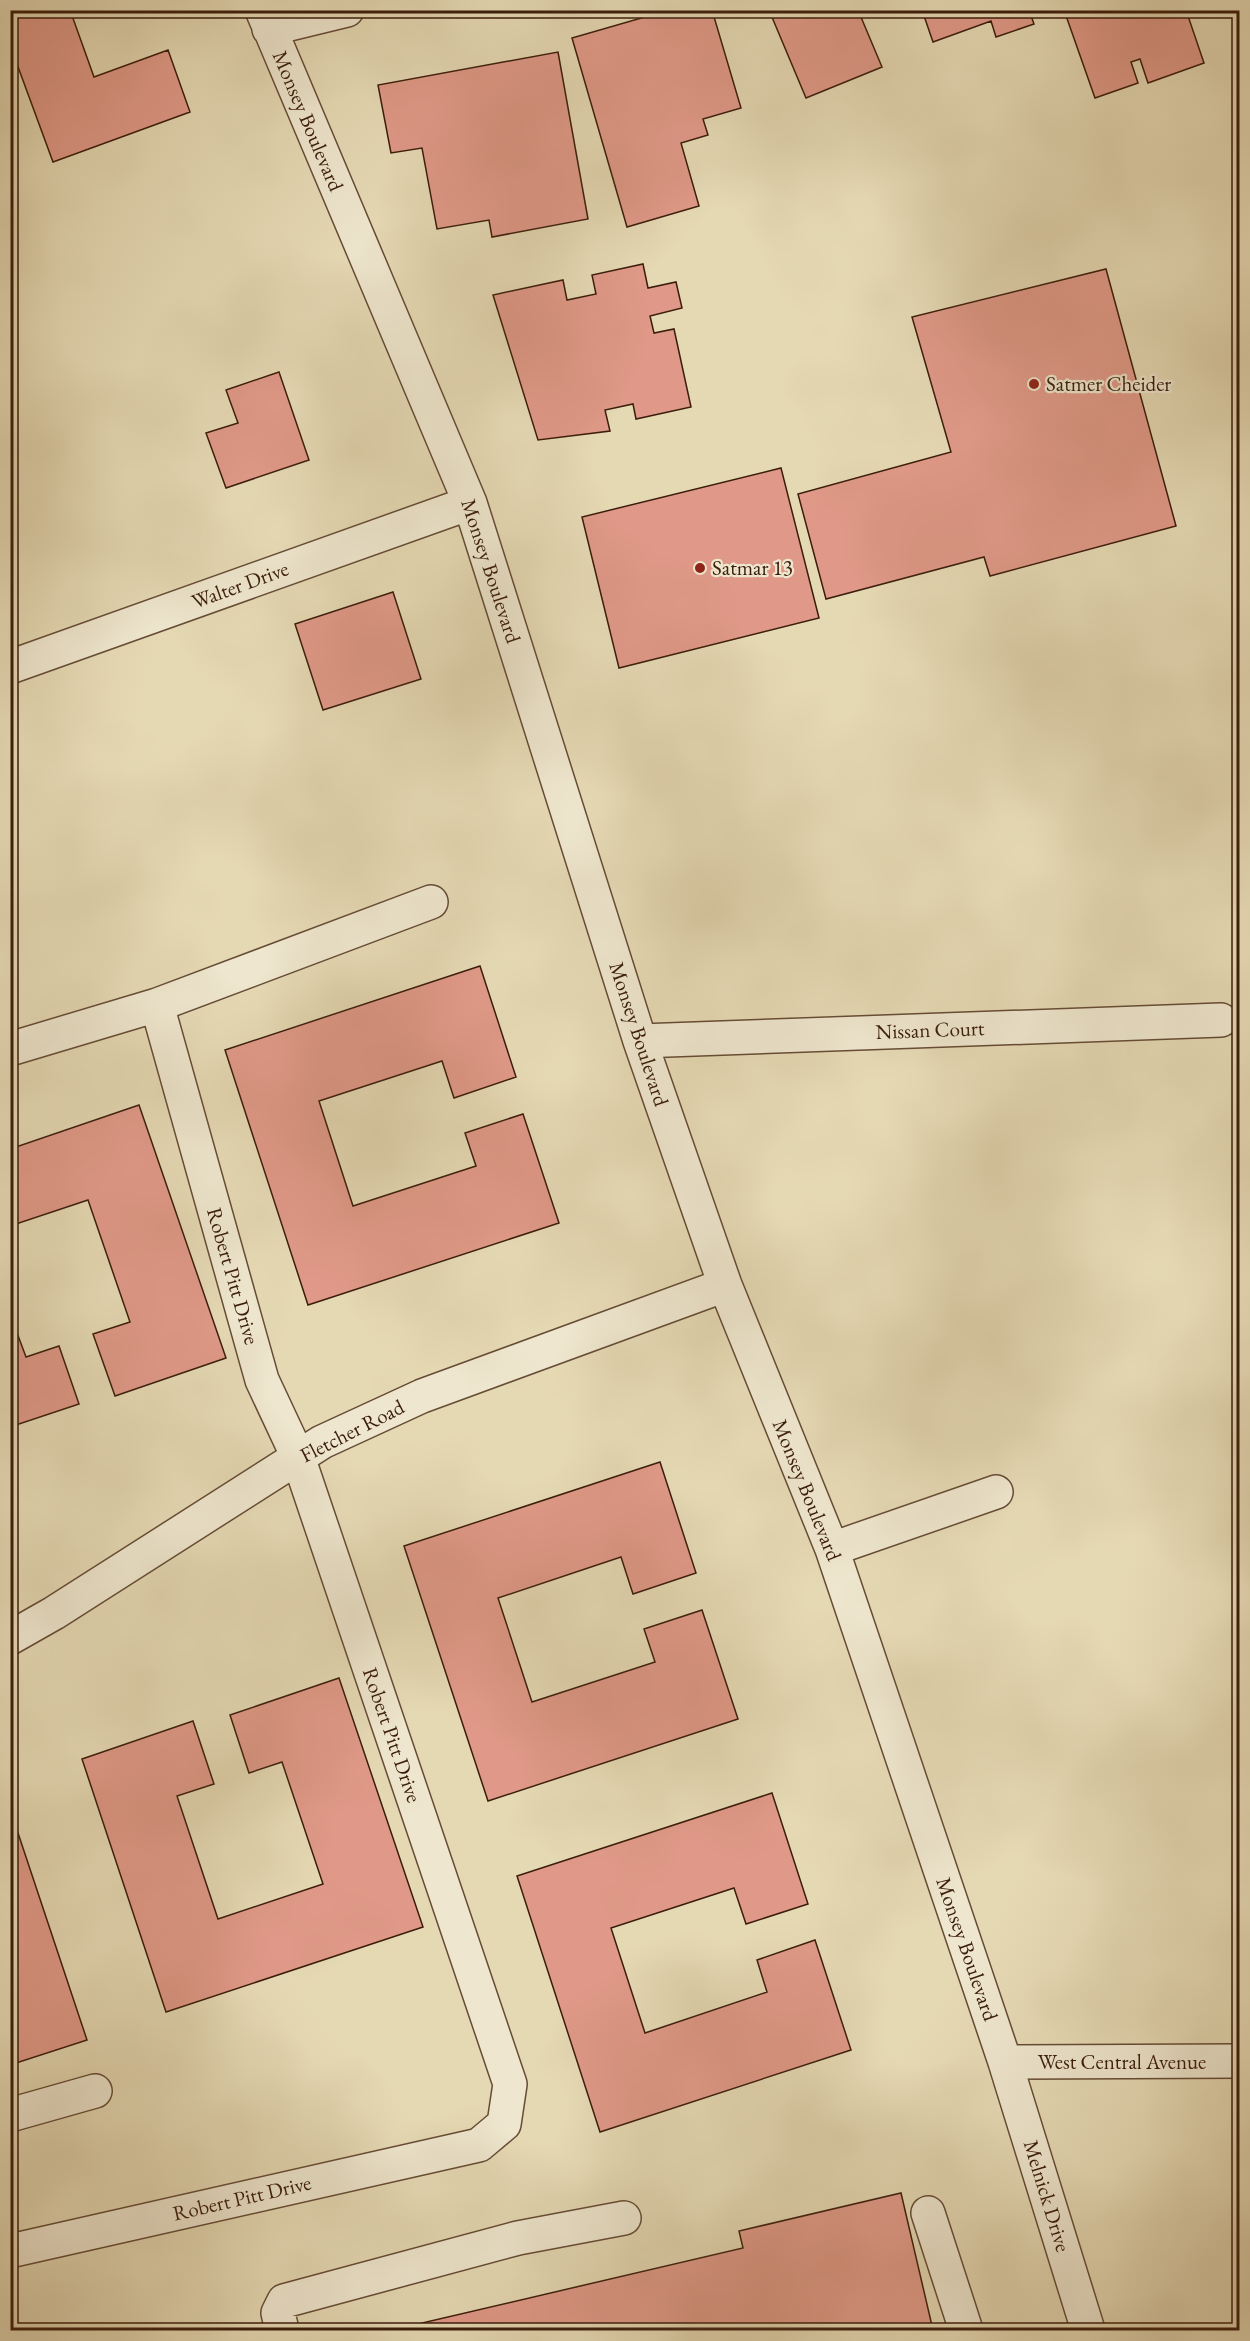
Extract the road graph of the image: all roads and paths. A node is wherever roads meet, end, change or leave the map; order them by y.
1 (347, 10) edge
2 (265, 20) edge
3 (470, 503) junction
4 (10, 667) edge
5 (431, 902) dead end
6 (157, 1005) junction
7 (1221, 1020) dead end
8 (640, 1041) junction
9 (10, 1050) edge
10 (725, 1285) junction
11 (298, 1458) junction
12 (996, 1492) dead end
13 (832, 1549) junction
14 (10, 1638) edge
15 (1239, 2061) edge
16 (1005, 2062) junction
17 (95, 2091) dead end
18 (10, 2115) edge
19 (928, 2213) dead end
20 (624, 2218) dead end
21 (10, 2250) edge
22 (282, 2331) edge
23 (966, 2331) edge
24 (1089, 2331) edge

1 - 2 street
2 - 3 street, Monsey Boulevard
3 - 4 street, Walter Drive
3 - 8 street, Monsey Boulevard
5 - 6 street
6 - 9 street
6 - 11 street, Robert Pitt Drive
7 - 8 street, Nissan Court
8 - 10 street, Monsey Boulevard
10 - 11 street, Fletcher Road
10 - 13 street, Monsey Boulevard
11 - 14 street, Fletcher Road
11 - 21 street, Robert Pitt Drive
12 - 13 street
13 - 16 street, Monsey Boulevard
15 - 16 street, West Central Avenue
16 - 24 street, Melnick Drive
17 - 18 street
19 - 23 street
20 - 22 street

